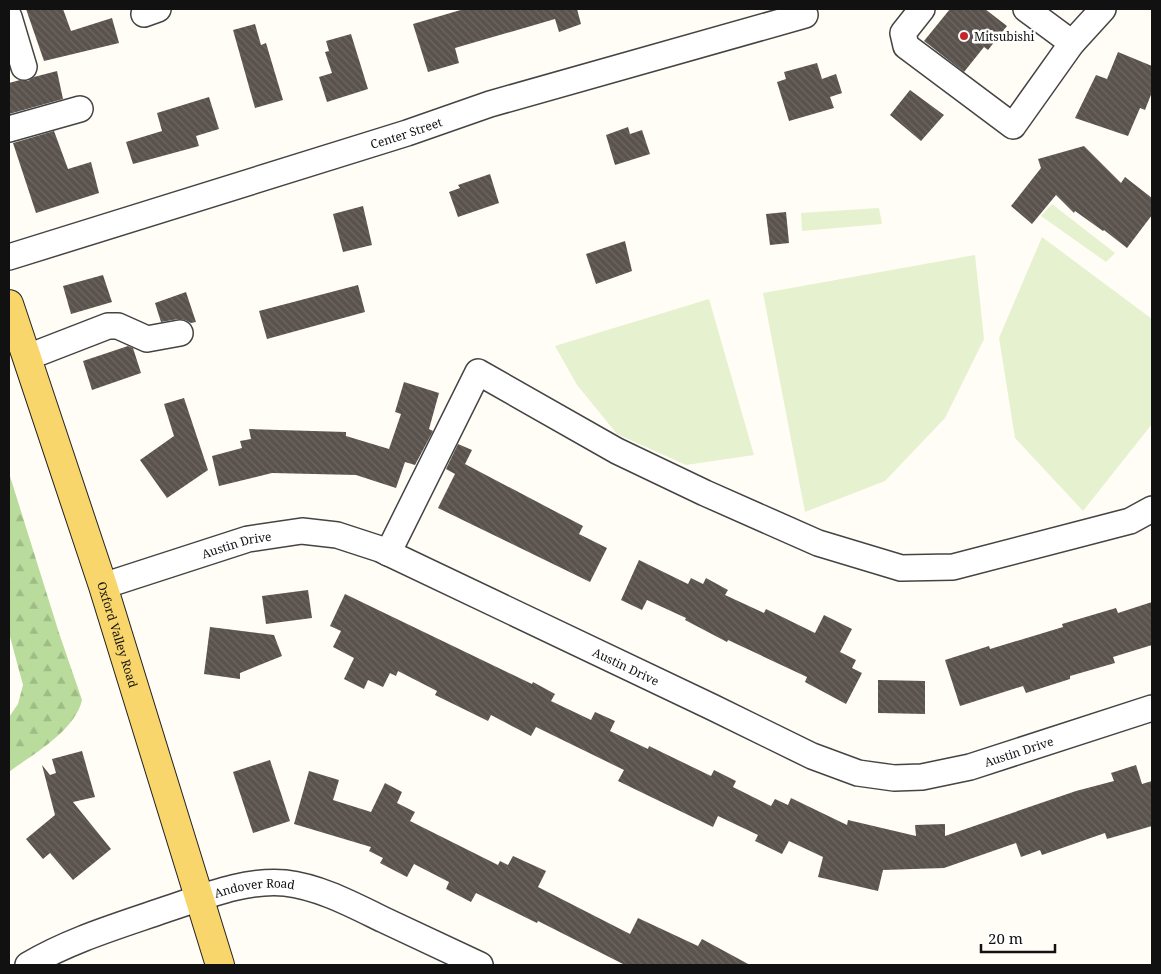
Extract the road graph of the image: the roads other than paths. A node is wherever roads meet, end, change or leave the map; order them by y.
1 (922, 9) edge
2 (1026, 9) edge
3 (1103, 9) edge
4 (805, 15) dead end
5 (10, 29) edge
6 (1072, 43) junction
7 (24, 67) dead end
8 (80, 108) dead end
9 (9, 129) edge
10 (9, 257) edge
11 (9, 304) edge
12 (180, 333) dead end
13 (28, 358) junction
14 (1152, 510) edge
15 (388, 554) junction
16 (103, 586) junction
17 (1152, 708) edge
18 (200, 898) junction
19 (28, 965) edge
20 (220, 965) edge
21 (480, 965) edge

1 - 6 street
2 - 6 street
3 - 6 street
4 - 10 street, Center Street
5 - 7 street
8 - 9 street
11 - 13 main road, Oxford Valley Road
12 - 13 street
13 - 16 main road, Oxford Valley Road
14 - 15 street
15 - 16 street, Austin Drive
15 - 17 street, Austin Drive
16 - 18 main road, Oxford Valley Road
18 - 19 street, Andover Road
18 - 20 main road, Oxford Valley Road
18 - 21 street, Andover Road

